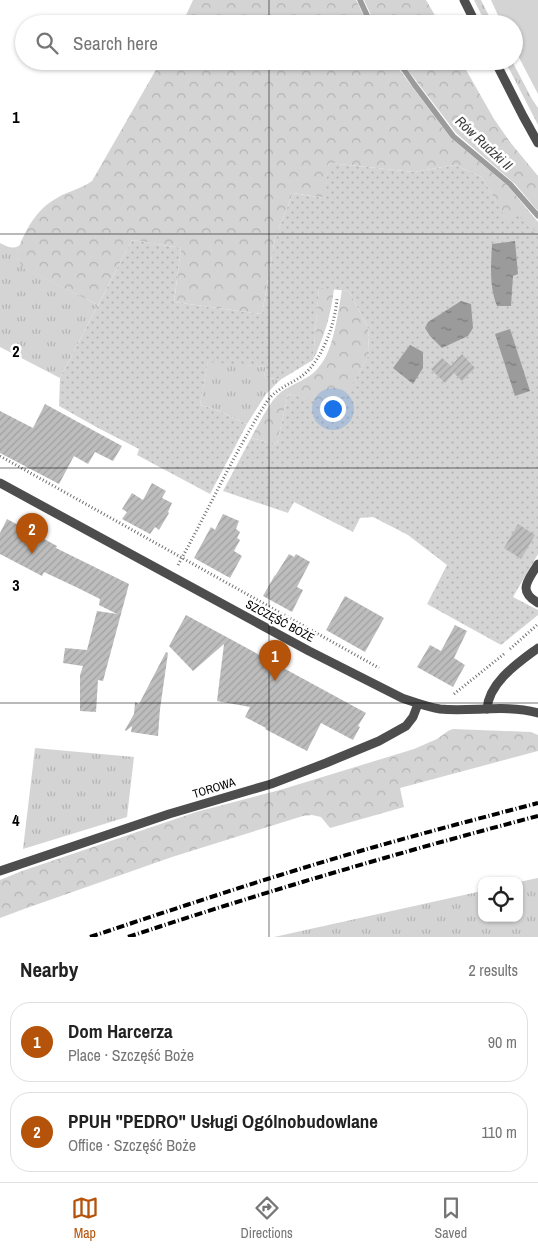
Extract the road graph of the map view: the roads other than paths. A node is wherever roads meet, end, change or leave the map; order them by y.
1 (464, 0) edge
2 (472, 15) edge
3 (500, 70) edge
4 (538, 143) edge
5 (0, 483) edge
6 (538, 564) edge
7 (538, 603) edge
8 (538, 648) edge
9 (418, 704) junction
10 (487, 709) junction
11 (538, 713) edge
12 (0, 871) edge

1 - 2 street
3 - 4 street
5 - 9 street, SZCZĘŚĆ BOŻE
6 - 7 street
8 - 10 street
9 - 10 street, SZCZĘŚĆ BOŻE
9 - 12 street, TOROWA
10 - 11 street, SZCZĘŚĆ BOŻE

